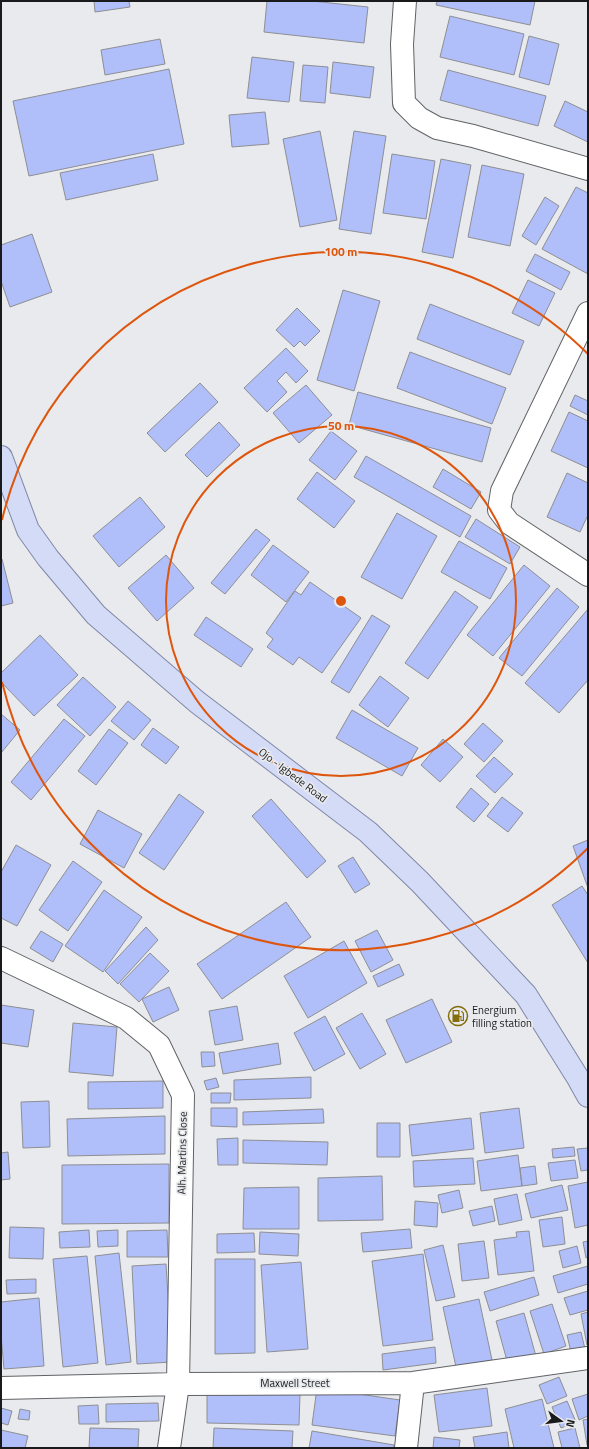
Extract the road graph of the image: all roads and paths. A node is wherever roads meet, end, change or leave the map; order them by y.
1 (405, 1) edge
2 (588, 169) edge
3 (588, 313) edge
4 (1, 457) edge
5 (588, 575) edge
6 (1, 958) edge
7 (588, 1096) edge
8 (588, 1358) edge
9 (413, 1383) junction
10 (178, 1384) junction
11 (1, 1388) edge
12 (169, 1448) edge
13 (406, 1448) edge

1 - 2 street
3 - 5 street
4 - 7 main road, Ojo - Igbede Road
6 - 10 street, Alh. Martins Close
8 - 9 street, Maxwell Street
9 - 10 street, Maxwell Street
9 - 13 street
10 - 11 street, Maxwell Street
10 - 12 street, Alh. Martins Close

